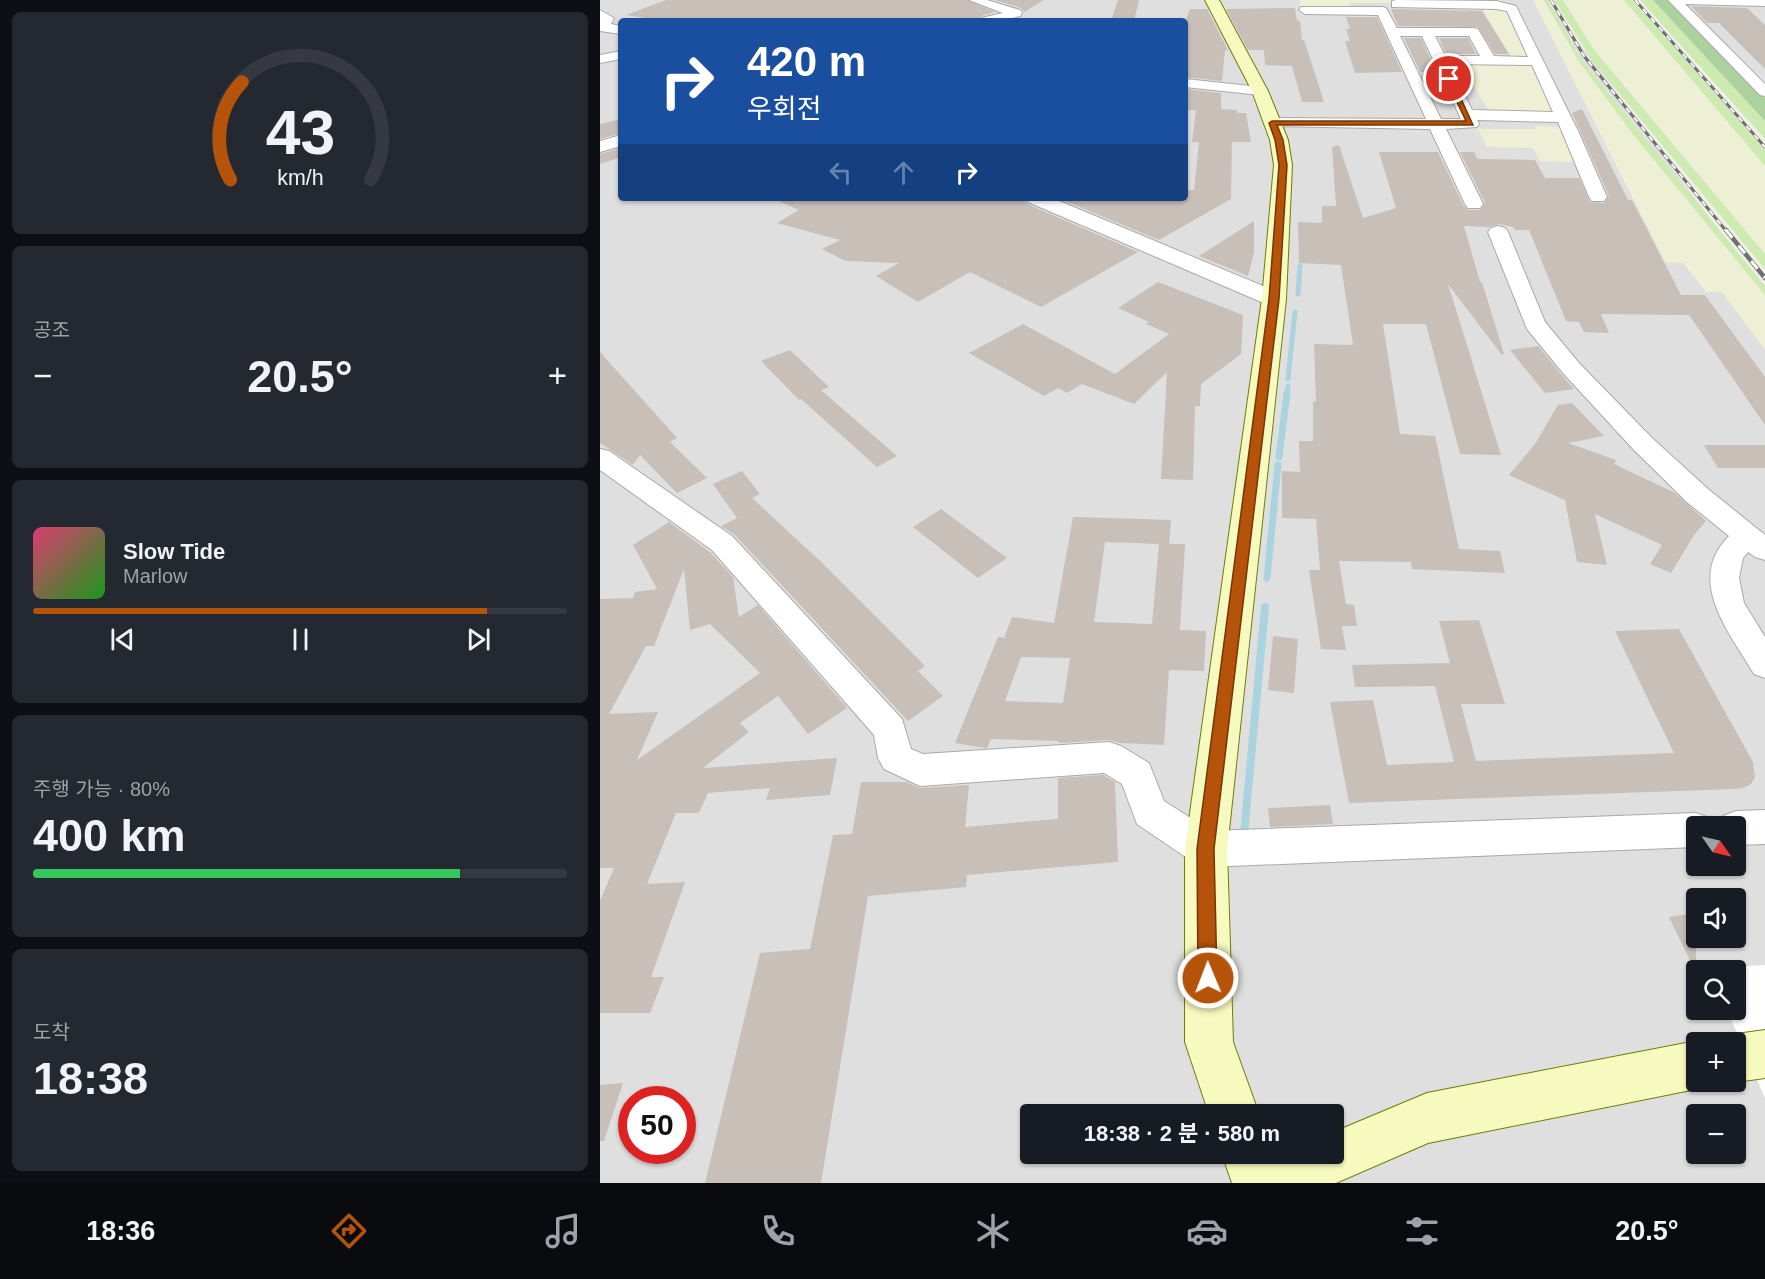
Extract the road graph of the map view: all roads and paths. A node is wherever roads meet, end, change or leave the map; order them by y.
1 (608, 0) edge
2 (975, 0) edge
3 (1212, 0) edge
4 (1674, 0) edge
5 (1765, 2) edge
6 (1506, 3) edge
7 (600, 4) edge
8 (1396, 4) dead end
9 (1305, 10) dead end
10 (997, 18) edge
11 (601, 23) edge
12 (618, 29) edge
13 (1392, 32) junction
14 (1426, 32) junction
15 (618, 56) edge
16 (600, 59) edge
17 (1440, 60) junction
18 (1489, 60) junction
19 (1536, 61) junction
20 (1188, 82) edge
21 (1260, 91) junction
22 (1765, 92) edge
23 (1467, 115) junction
24 (1562, 117) junction
25 (1272, 123) junction
26 (1434, 123) junction
27 (618, 141) edge
28 (600, 147) edge
29 (1598, 197) dead end
30 (1042, 201) edge
31 (1473, 204) dead end
32 (1498, 232) dead end
33 (1274, 299) junction
34 (600, 457) edge
35 (1756, 543) edge
36 (1765, 665) edge
37 (1765, 827) edge
38 (1746, 828) edge
39 (1686, 830) edge
40 (1206, 849) junction
41 (1686, 1067) edge
42 (1231, 1104) edge
43 (1251, 1164) edge
44 (1258, 1183) edge
45 (1274, 1183) edge

1 - 7 street
2 - 10 street
3 - 21 main road
4 - 5 street
4 - 22 street
6 - 8 street
6 - 19 street
9 - 13 street
11 - 12 street
13 - 14 street
13 - 26 street
14 - 17 street
14 - 18 street
15 - 16 street
17 - 18 street
17 - 23 street
18 - 19 street
19 - 24 street
20 - 21 street
21 - 25 main road
23 - 24 street
23 - 26 street
24 - 29 street
25 - 26 street
25 - 33 main road
26 - 31 street
27 - 28 street
30 - 33 street
32 - 35 street
33 - 40 main road
34 - 40 street
35 - 36 street
37 - 38 street
39 - 40 street
40 - 42 main road
41 - 45 main road
43 - 44 main road

